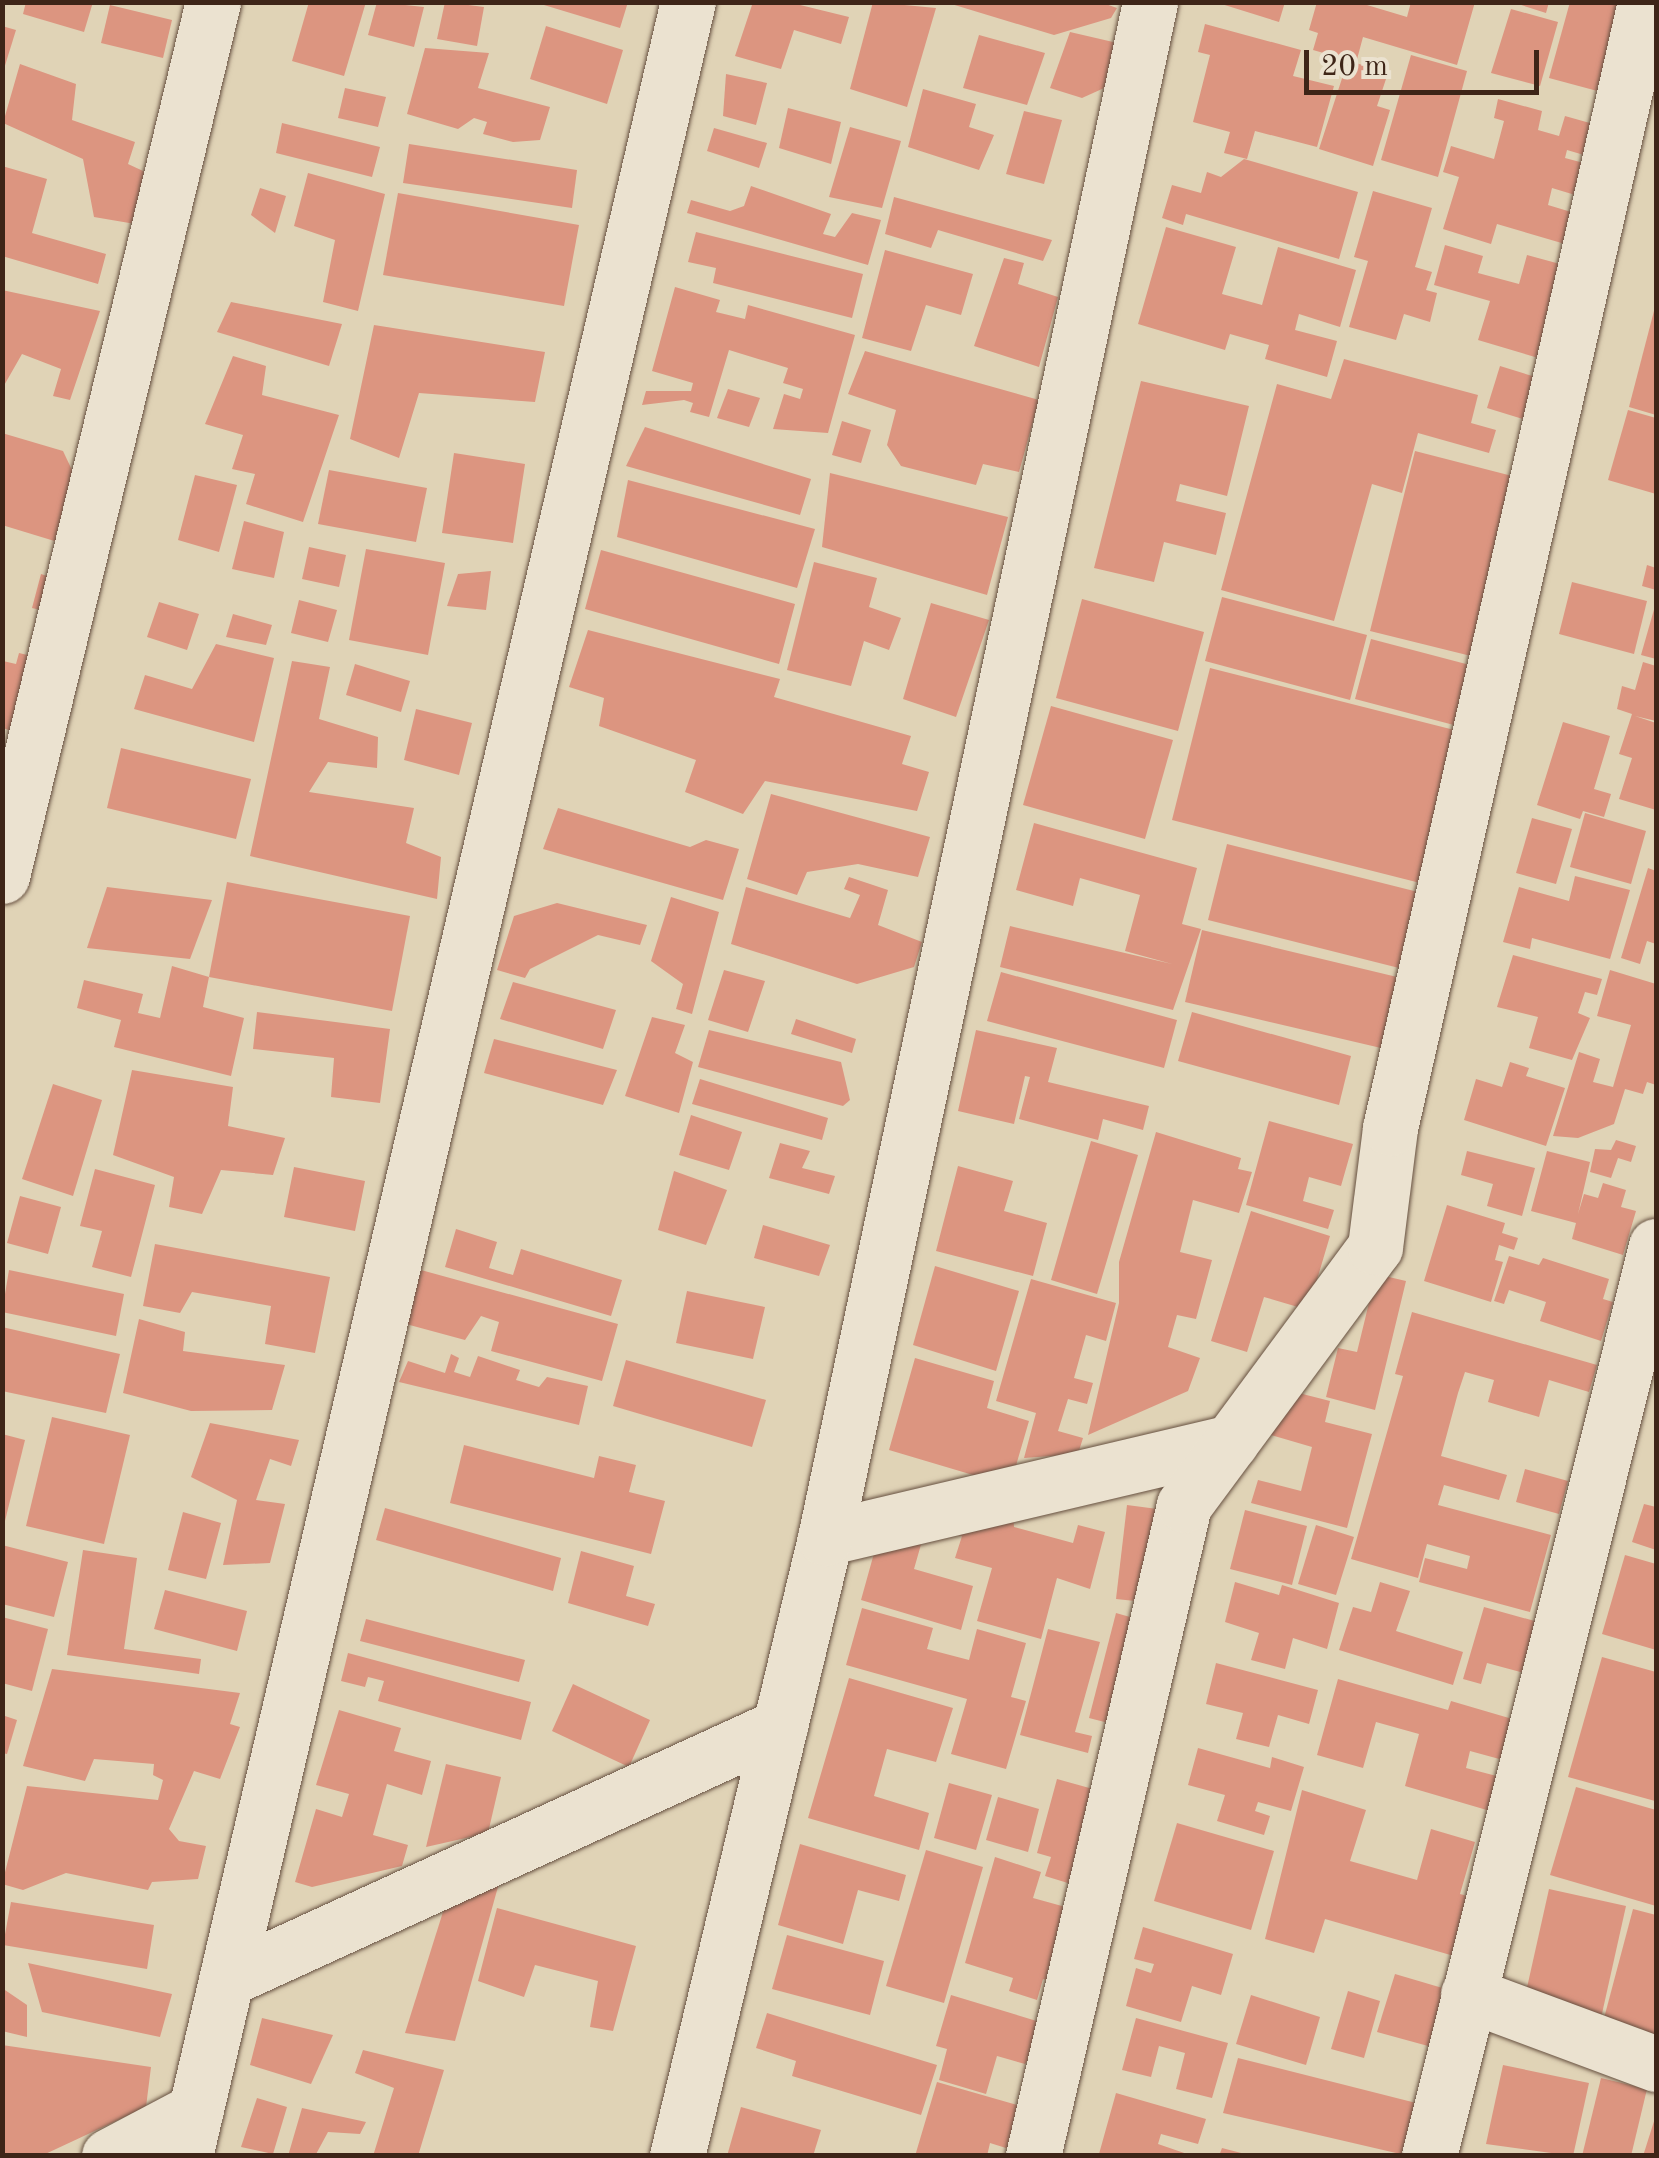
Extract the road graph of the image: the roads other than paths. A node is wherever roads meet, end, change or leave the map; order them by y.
1 (213, 2) edge
2 (688, 2) edge
3 (1150, 2) edge
4 (1645, 2) edge
5 (2, 876) edge
6 (1656, 1246) edge
7 (1231, 1442) junction
8 (825, 1538) junction
9 (780, 1726) junction
10 (227, 1980) junction
11 (1468, 1994) junction
12 (1656, 2064) edge
13 (191, 2133) edge
14 (109, 2156) edge
15 (677, 2156) edge
16 (1033, 2156) edge
17 (1429, 2156) edge

1 - 5 street
2 - 10 street
3 - 8 street
4 - 7 street
6 - 11 street
7 - 8 street
7 - 16 street
8 - 9 street
9 - 10 street
9 - 15 street
10 - 13 street
11 - 12 street
11 - 17 street
13 - 14 street

